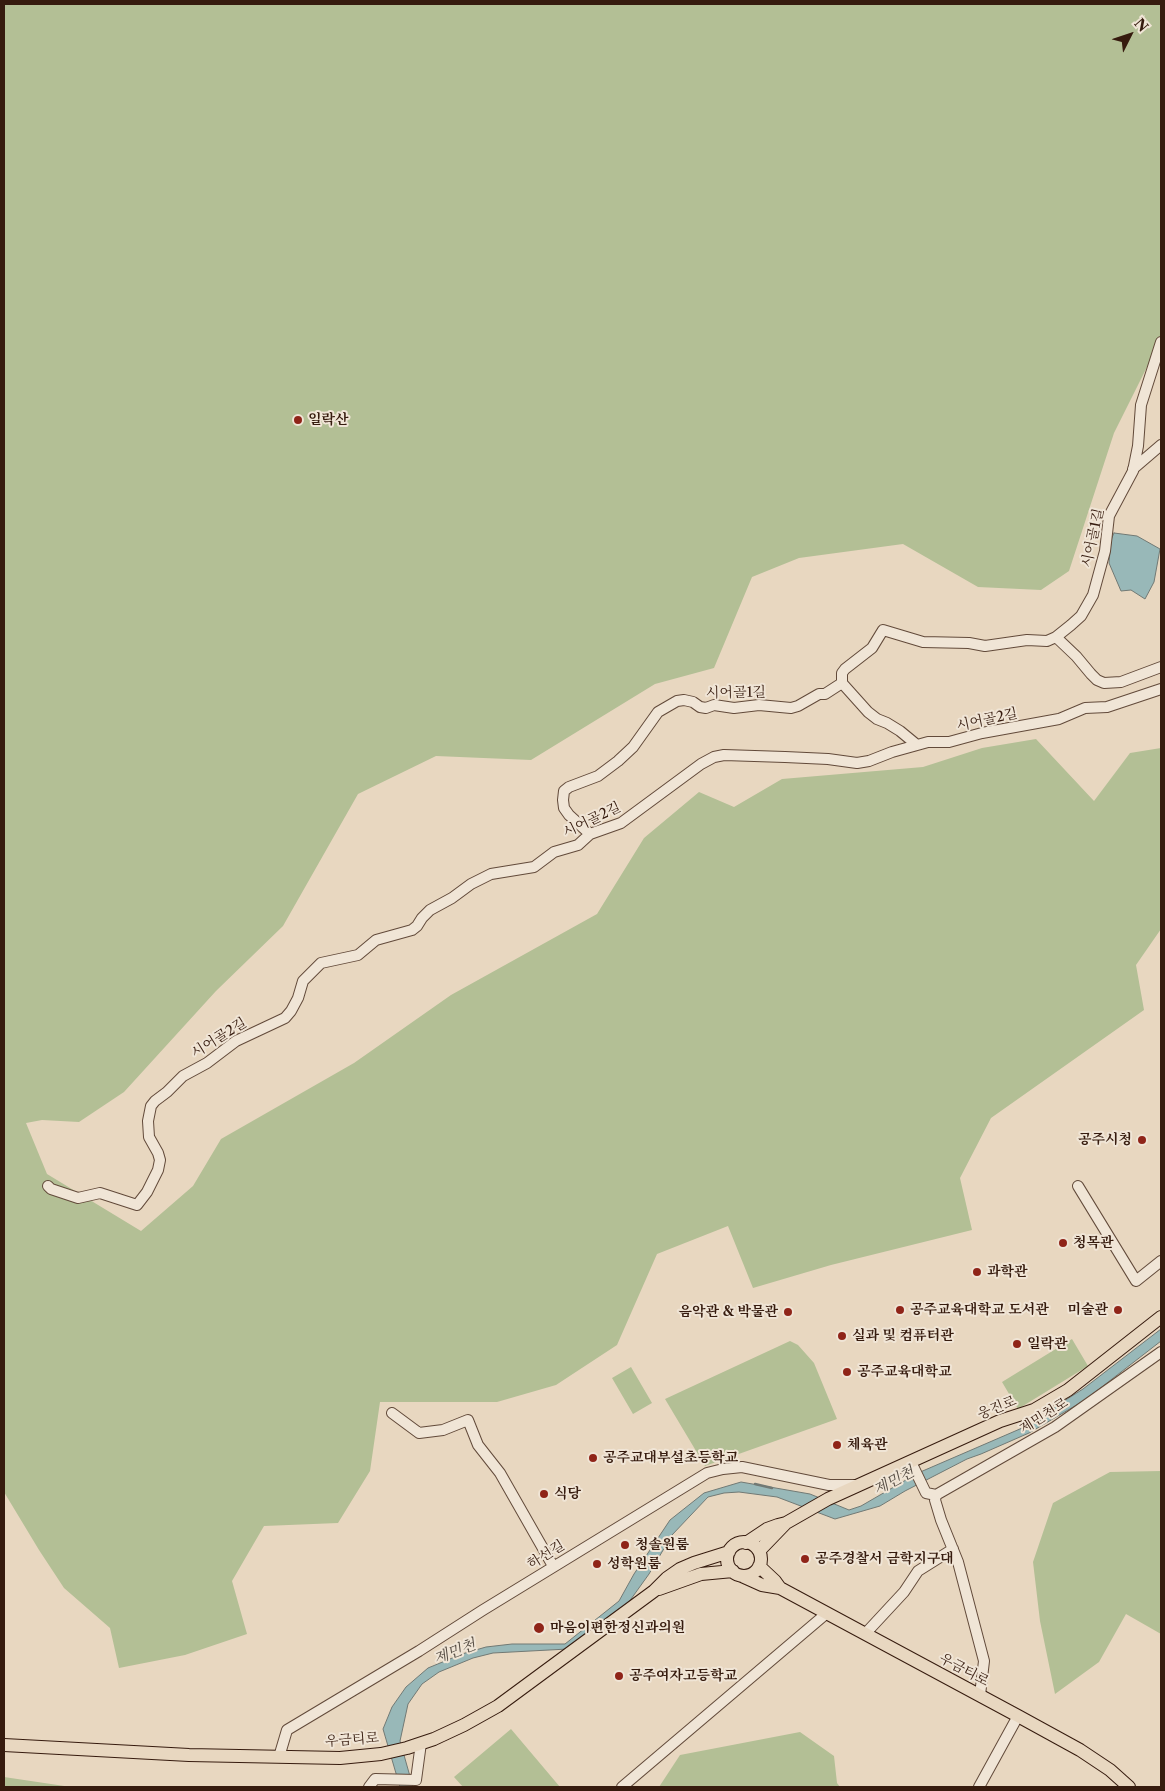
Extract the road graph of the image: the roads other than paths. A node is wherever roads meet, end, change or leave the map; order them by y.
1 (1161, 342) edge
2 (1161, 445) edge
3 (1133, 469) junction
4 (1056, 637) junction
5 (1161, 667) edge
6 (842, 683) junction
7 (1161, 689) edge
8 (917, 745) junction
9 (590, 834) junction
10 (48, 1186) dead end
11 (1078, 1186) dead end
12 (1161, 1261) edge
13 (1161, 1316) edge
14 (1161, 1352) edge
15 (392, 1413) dead end
16 (911, 1462) junction
17 (864, 1484) junction
18 (931, 1494) junction
19 (786, 1523) junction
20 (746, 1543) junction
21 (953, 1549) junction
22 (759, 1551) junction
23 (729, 1552) junction
24 (553, 1566) junction
25 (760, 1566) junction
26 (738, 1573) junction
27 (780, 1588) junction
28 (654, 1591) junction
29 (827, 1613) junction
30 (865, 1634) junction
31 (980, 1695) junction
32 (1018, 1716) junction
33 (421, 1743) junction
34 (4, 1745) edge
35 (279, 1757) junction
36 (369, 1787) edge
37 (622, 1787) edge
38 (978, 1787) edge
39 (1128, 1787) edge

1 - 3 street, 시어골1길
2 - 3 street
3 - 4 street, 시어골1길
4 - 5 street
4 - 6 street
6 - 8 street
6 - 9 street, 시어골1길
7 - 8 street, 시어골2길
8 - 9 street, 시어골2길
9 - 10 street, 시어골2길
11 - 12 street
13 - 16 main road, 웅진로
14 - 18 street, 제민천로
15 - 24 street
16 - 17 main road, 웅진로
16 - 18 street
17 - 19 main road, 웅진로
17 - 24 street, 하선길
18 - 21 street
19 - 20 main road
19 - 22 main road
20 - 22 main road
20 - 23 main road
21 - 30 street
21 - 31 street
22 - 25 main road
23 - 26 main road
23 - 28 main road, 우금티로
24 - 35 street, 하선길
25 - 26 main road
25 - 27 main road, 우금티로
26 - 27 main road, 우금티로
26 - 28 main road, 우금티로
27 - 29 main road, 우금티로
28 - 33 main road, 우금티로
29 - 30 main road, 우금티로
29 - 37 street
30 - 31 main road, 우금티로
31 - 32 main road, 우금티로
32 - 38 street
32 - 39 main road, 우금티로
33 - 35 main road, 우금티로
33 - 36 street
34 - 35 main road, 우금티로

